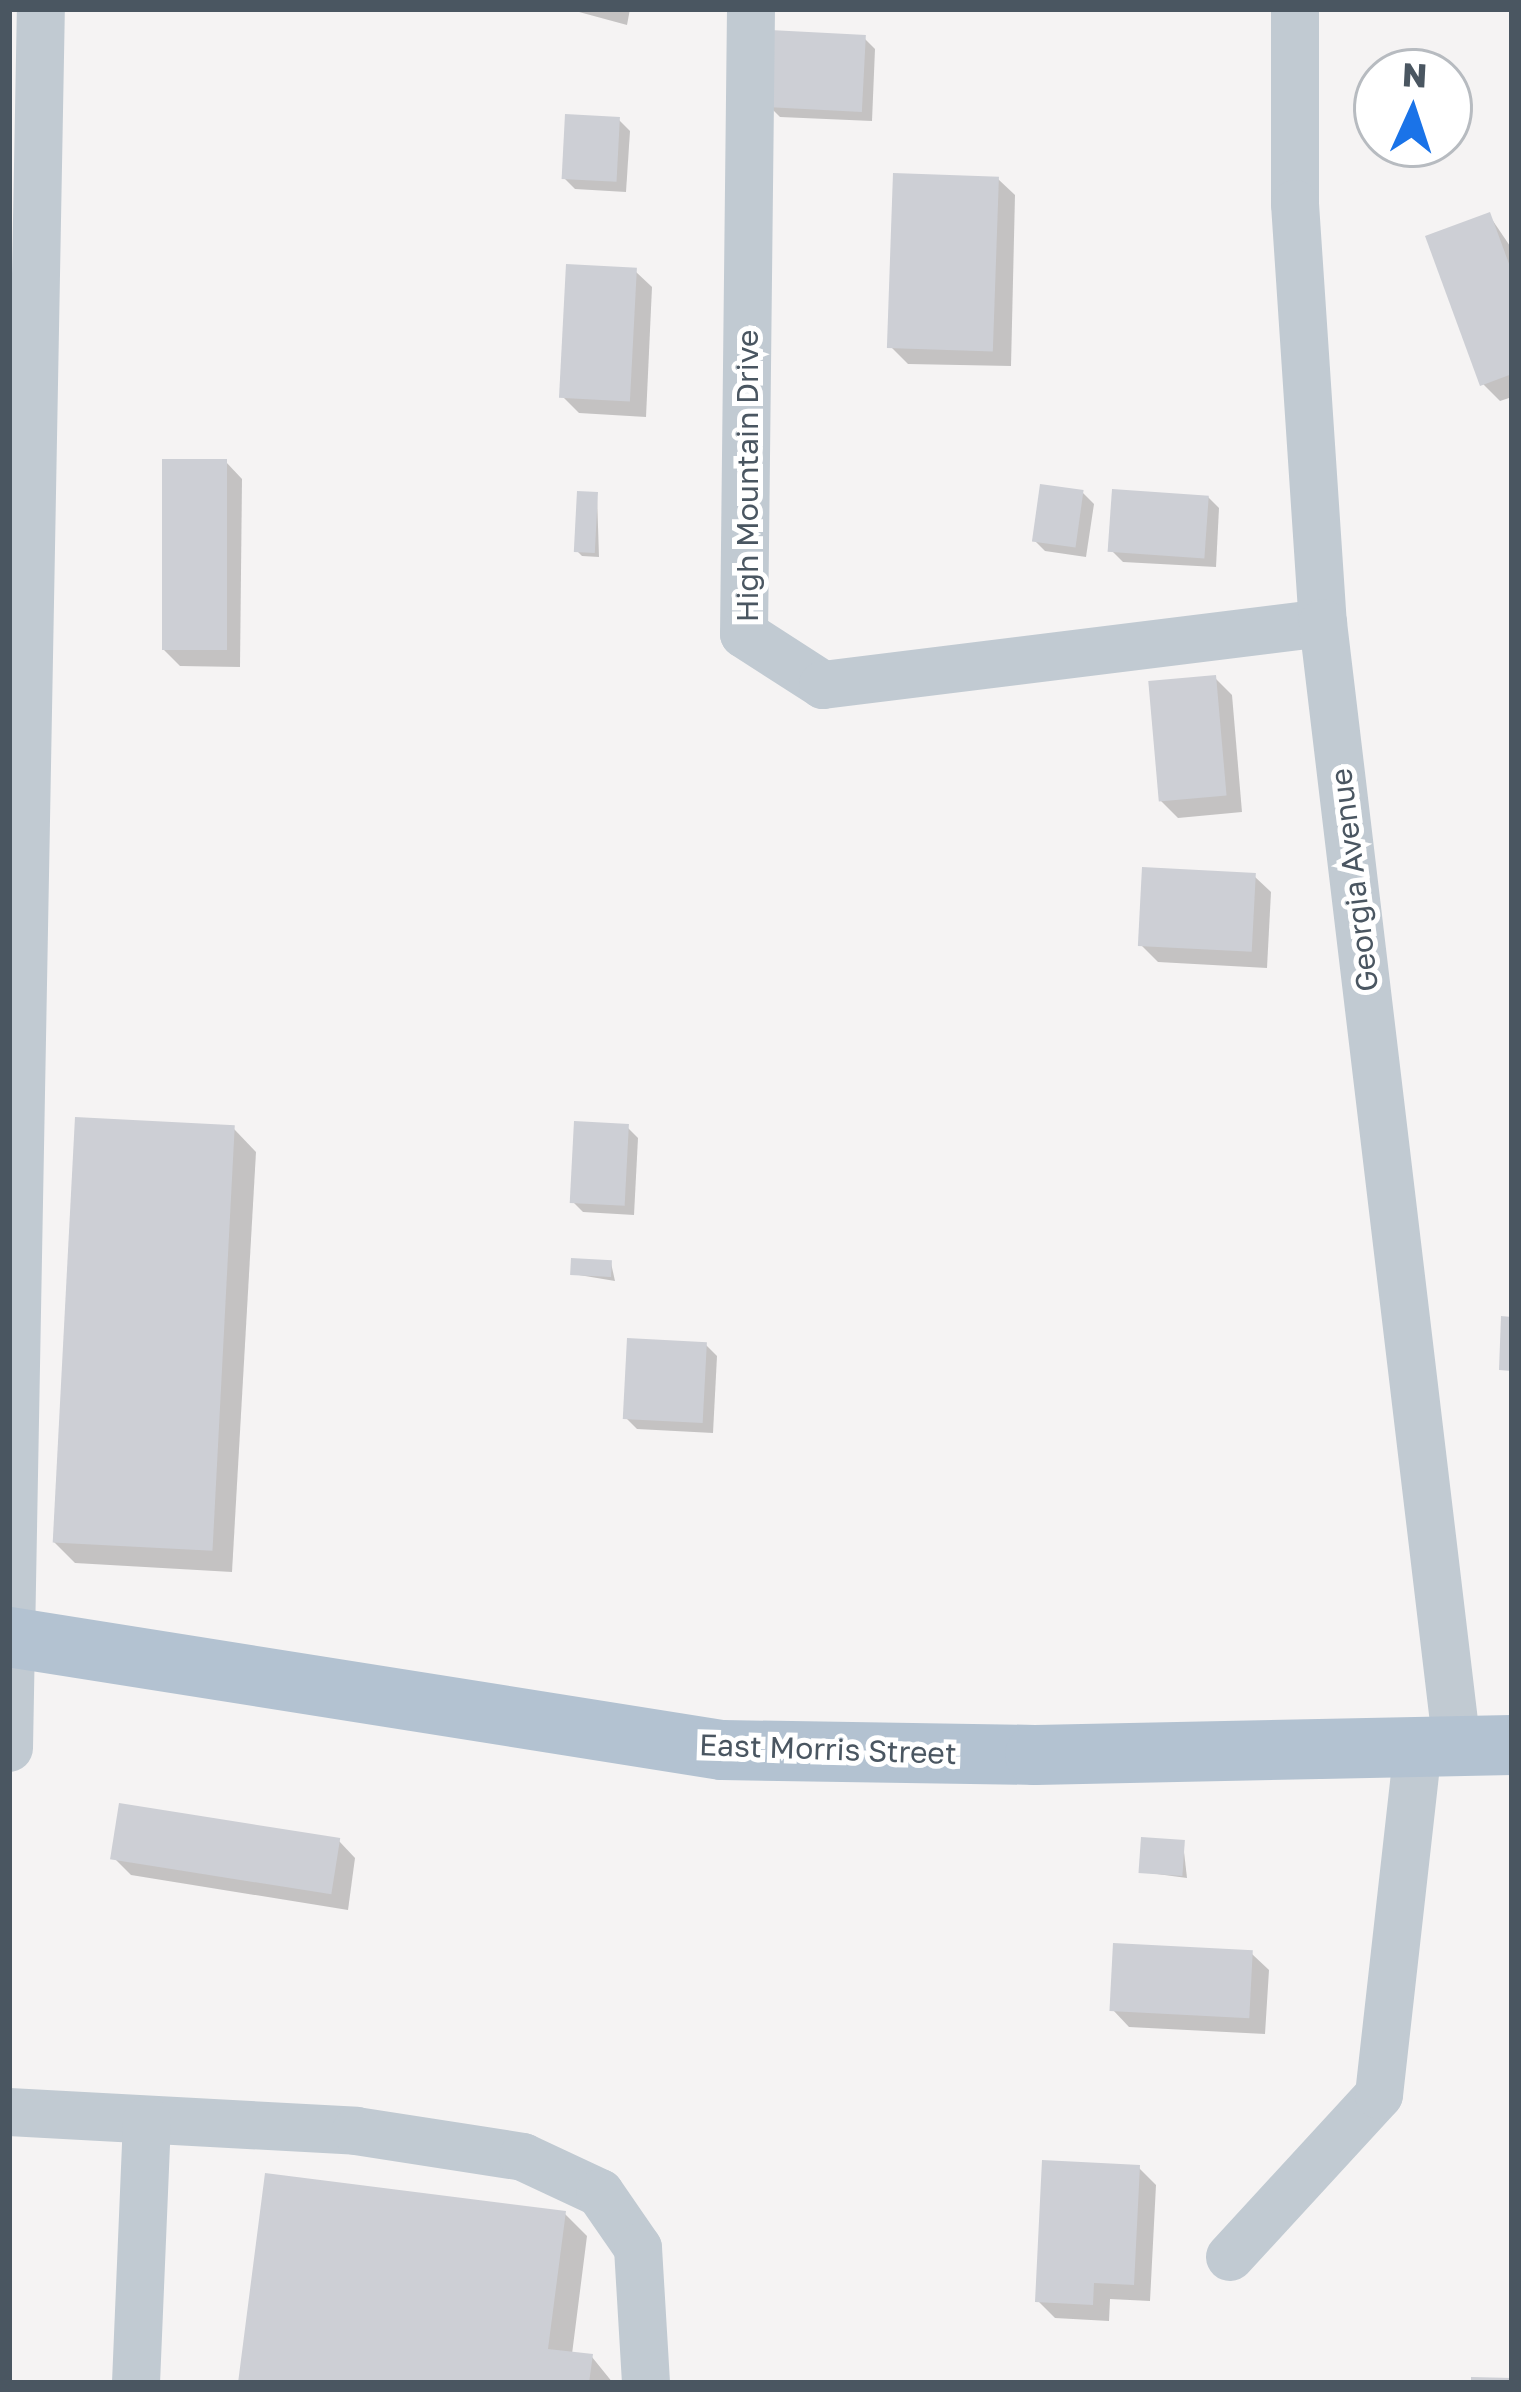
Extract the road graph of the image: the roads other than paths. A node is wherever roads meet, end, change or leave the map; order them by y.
1 (41, 9) edge
2 (751, 9) edge
3 (1295, 9) edge
4 (1323, 623) junction
5 (12, 1638) edge
6 (1462, 1746) edge
7 (9, 1748) edge
8 (9, 2113) edge
9 (147, 2120) junction
10 (1230, 2258) dead end
11 (136, 2383) edge
12 (646, 2383) edge

1 - 5 street
2 - 4 street, High Mountain Drive
3 - 4 street, Georgia Avenue
4 - 6 street, Georgia Avenue
5 - 6 main road, East Morris Street
5 - 7 street
6 - 10 street, Georgia Avenue
8 - 9 street
9 - 11 street
9 - 12 street

